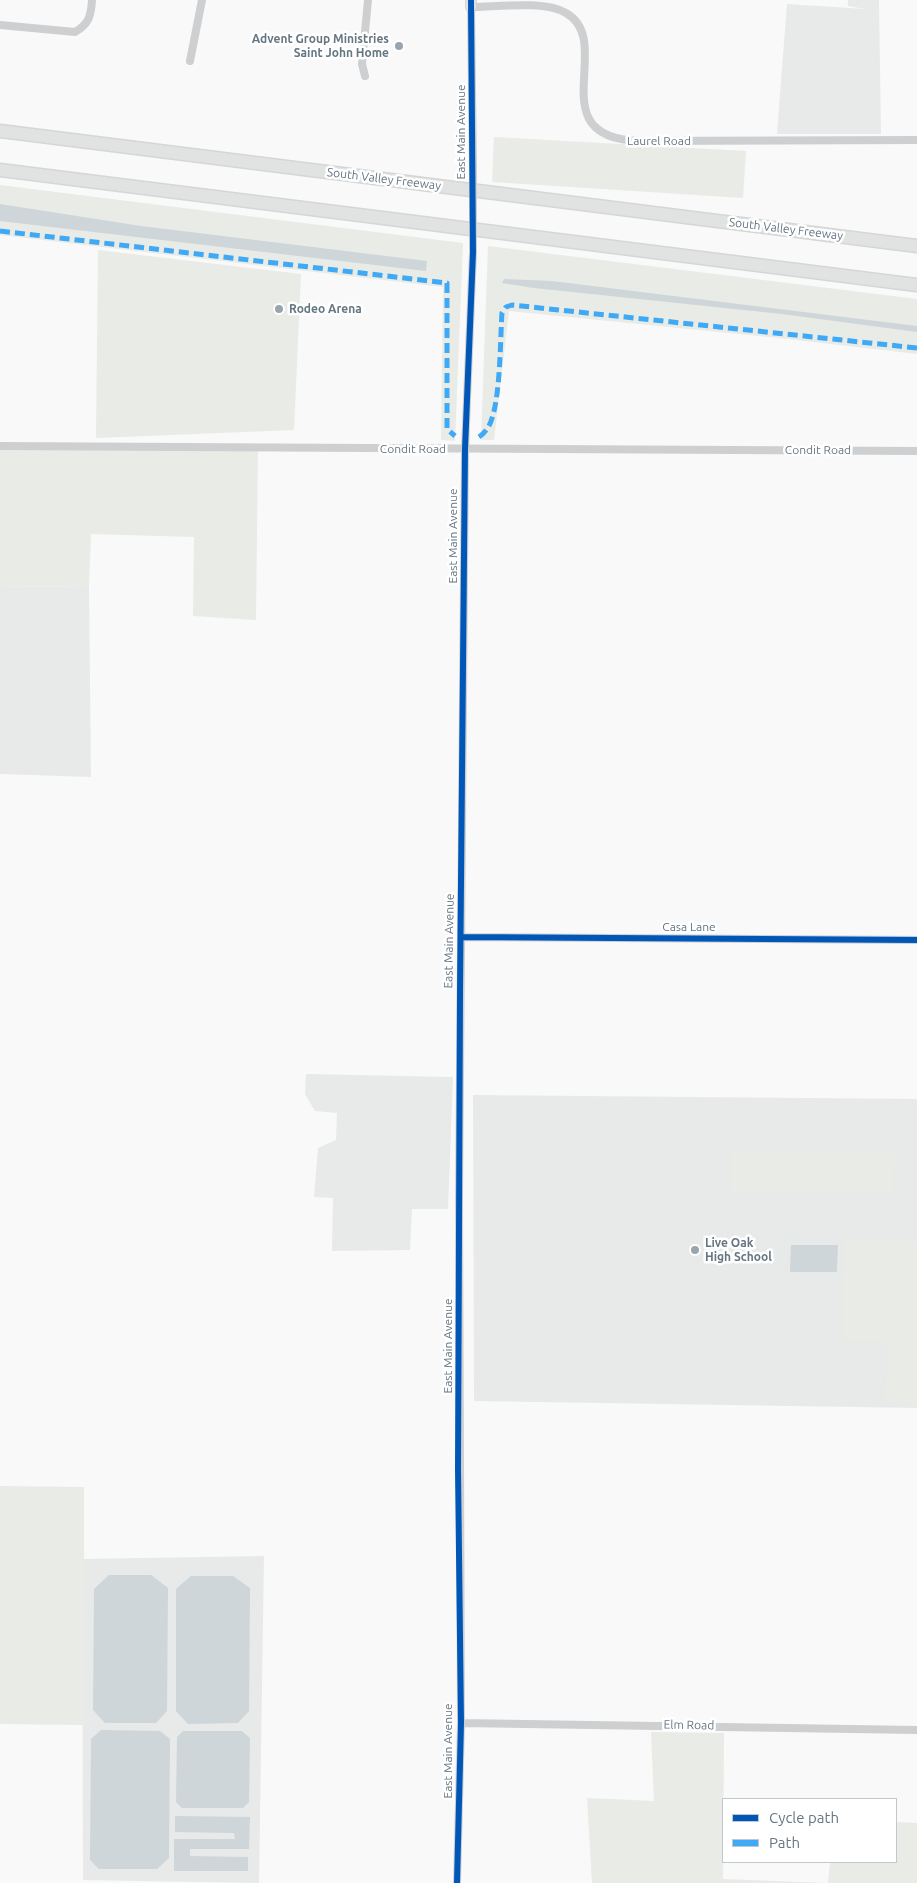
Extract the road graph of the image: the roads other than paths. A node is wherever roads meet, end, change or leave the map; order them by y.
1 (92, 0) edge
2 (202, 0) edge
3 (368, 0) edge
4 (471, 4) edge
5 (0, 25) edge
6 (190, 61) dead end
7 (365, 76) dead end
8 (0, 131) edge
9 (917, 140) edge
10 (0, 170) edge
11 (917, 246) edge
12 (917, 285) edge
13 (0, 446) edge
14 (465, 449) junction
15 (917, 451) edge
16 (461, 937) junction
17 (917, 940) edge
18 (461, 1723) junction
19 (917, 1730) edge
20 (457, 1883) edge

1 - 5 street
2 - 6 street
3 - 7 street
4 - 9 street, Laurel Road
4 - 14 street, East Main Avenue, bridge
8 - 11 highway, South Valley Freeway
10 - 12 highway
13 - 14 street, Condit Road
14 - 15 street, Condit Road
14 - 16 street, East Main Avenue
16 - 17 street, Casa Lane
16 - 18 street, East Main Avenue
18 - 19 street, Elm Road
18 - 20 street, East Main Avenue

